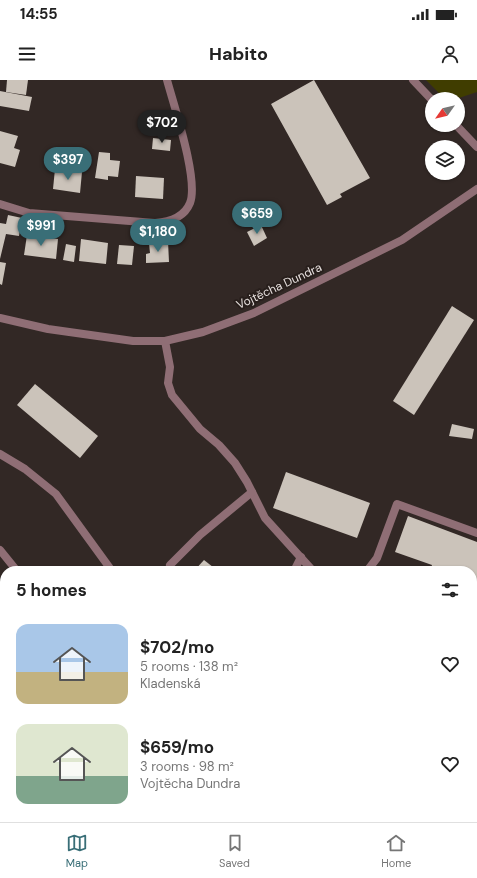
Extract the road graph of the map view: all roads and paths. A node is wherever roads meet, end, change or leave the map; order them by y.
1 (167, 80) edge
2 (413, 80) edge
3 (425, 93) edge
4 (463, 132) edge
5 (477, 147) edge
6 (477, 189) edge
7 (0, 204) edge
8 (0, 318) edge
9 (165, 341) junction
10 (0, 454) edge
11 (252, 492) junction
12 (477, 533) edge
13 (0, 550) edge
14 (301, 557) junction
15 (170, 565) dead end
16 (13, 566) edge
17 (108, 566) edge
18 (296, 566) edge
19 (309, 566) edge
20 (371, 566) edge

1 - 7 street
2 - 3 street
4 - 5 street
6 - 9 street, Vojtěcha Dundra
8 - 9 street, Vojtěcha Dundra
9 - 11 street
10 - 17 street
11 - 14 street
11 - 15 street
12 - 20 street
13 - 16 street
14 - 18 street
14 - 19 street

